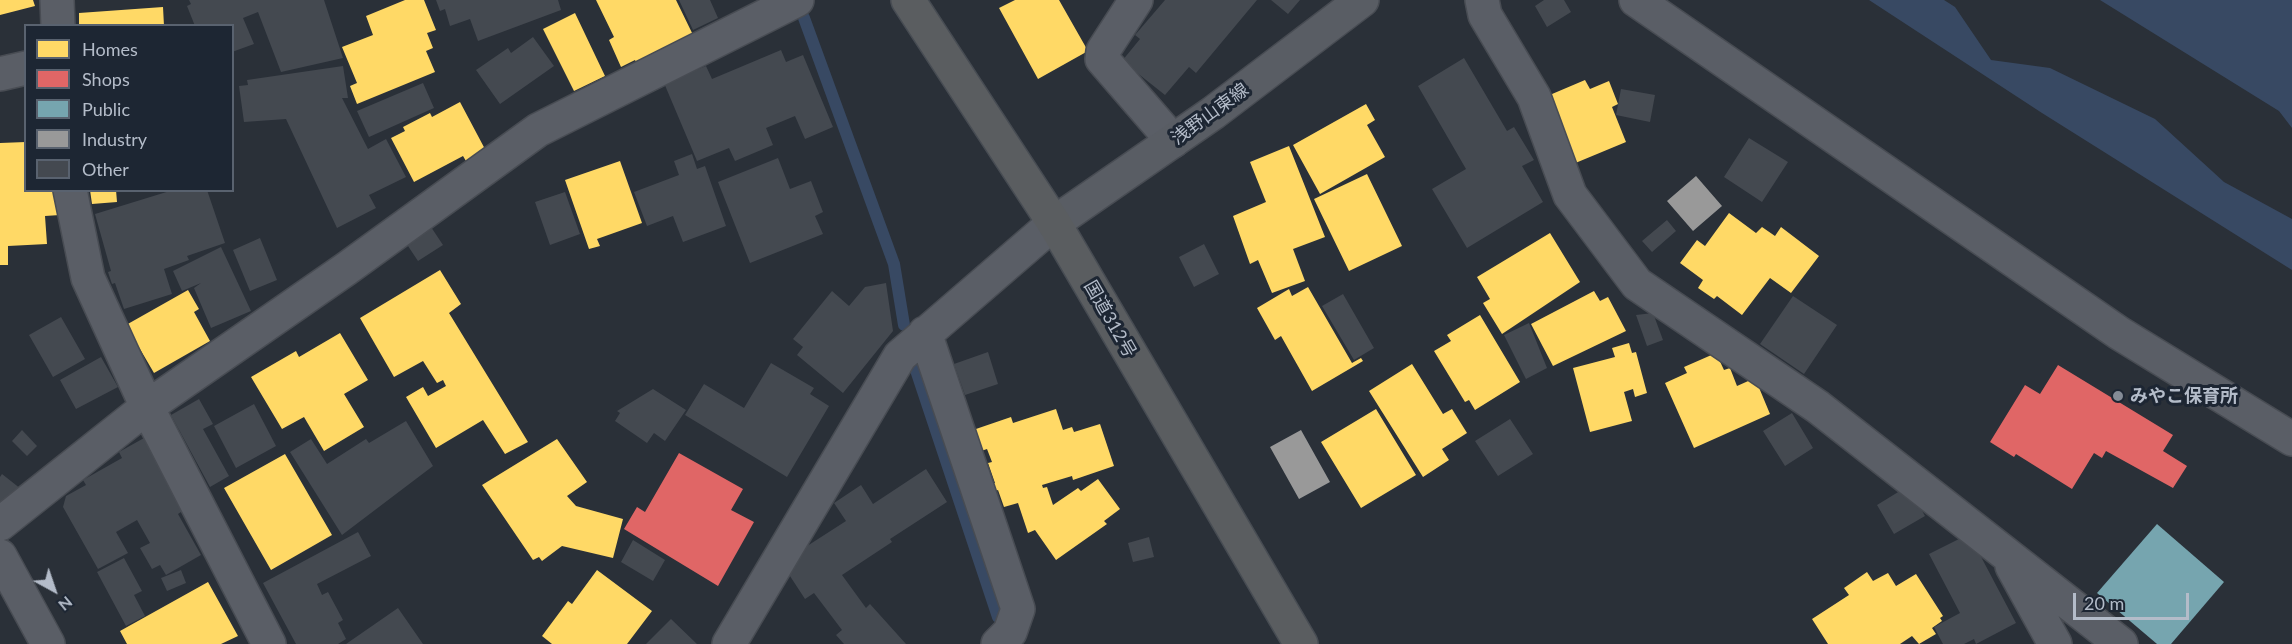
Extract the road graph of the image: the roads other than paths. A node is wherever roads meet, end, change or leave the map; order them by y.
1 (57, 0) edge
2 (797, 0) edge
3 (908, 0) edge
4 (1136, 0) edge
5 (1362, 0) edge
6 (1482, 0) edge
7 (1636, 0) edge
8 (58, 24) edge
9 (24, 68) edge
10 (0, 74) edge
11 (1173, 141) junction
12 (70, 192) edge
13 (1054, 223) junction
14 (925, 333) junction
15 (147, 407) junction
16 (2292, 439) edge
17 (0, 524) edge
18 (0, 556) edge
19 (2007, 557) junction
20 (2043, 640) edge
21 (48, 644) edge
22 (269, 644) edge
23 (729, 644) edge
24 (998, 644) edge
25 (1301, 644) edge
26 (2121, 644) edge

1 - 8 street
2 - 15 street
3 - 13 highway, 国道312号
4 - 11 street
5 - 11 main road, 浅野山東線
6 - 19 street
7 - 16 street
9 - 10 street
11 - 13 main road, 浅野山東線
12 - 15 street
13 - 14 street
13 - 25 highway, 国道312号
14 - 23 street
14 - 24 street
15 - 17 street
15 - 22 street
18 - 21 street
19 - 20 street
19 - 26 street

